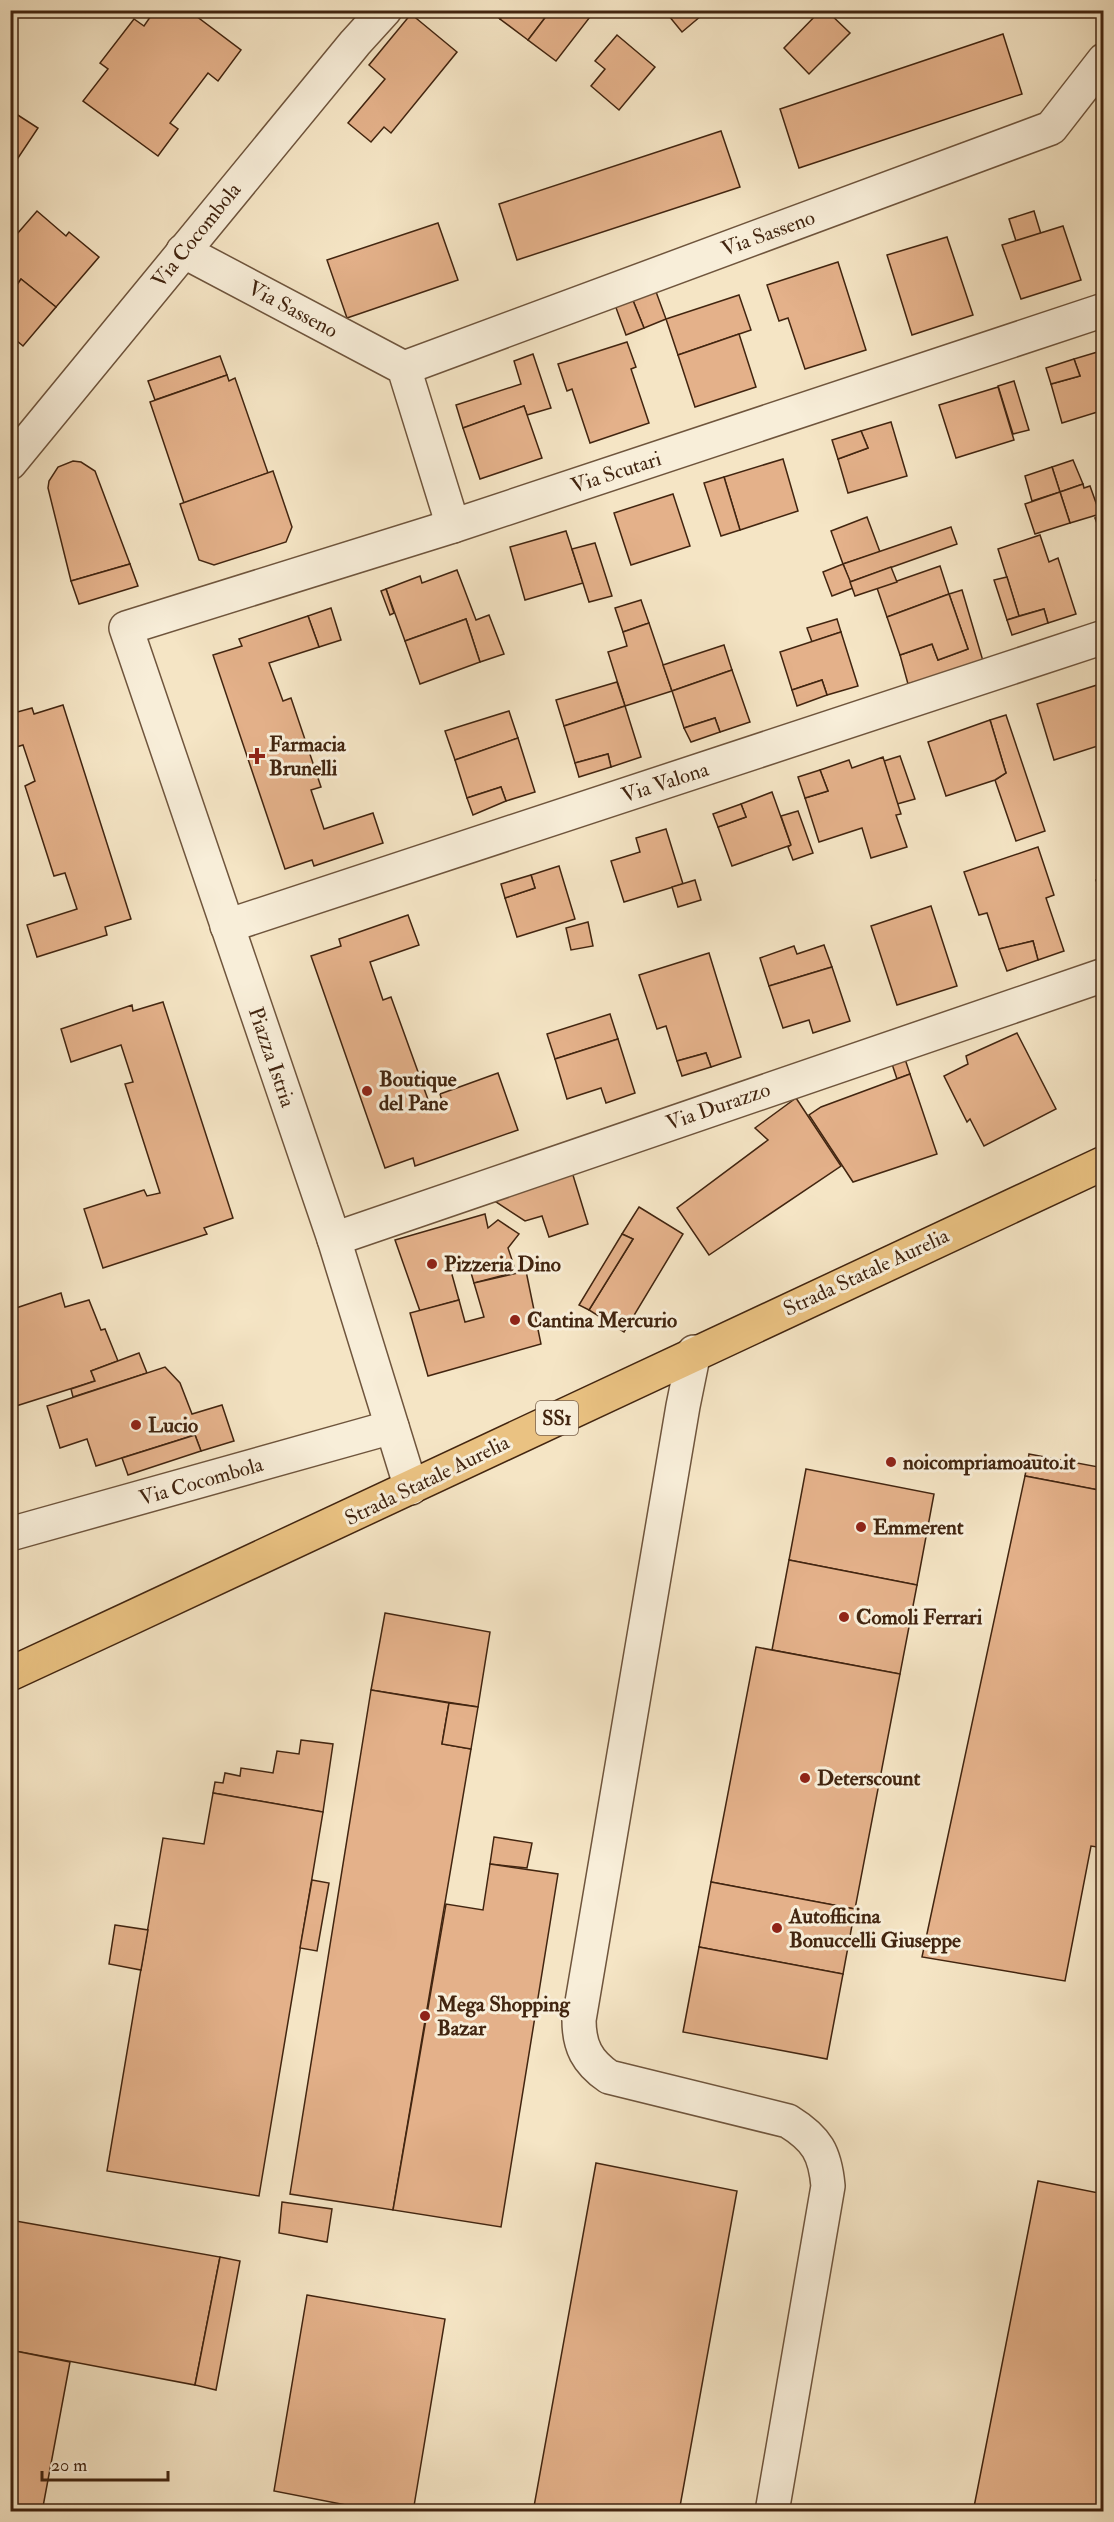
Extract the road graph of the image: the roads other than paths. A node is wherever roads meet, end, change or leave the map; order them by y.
1 (385, 10) edge
2 (1104, 60) edge
3 (183, 251) junction
4 (1104, 310) edge
5 (404, 368) junction
6 (10, 463) edge
7 (453, 526) junction
8 (126, 628) joint
9 (1104, 637) edge
10 (227, 926) junction
11 (1104, 975) edge
12 (1104, 1163) edge
13 (334, 1239) junction
14 (694, 1352) junction
15 (392, 1427) junction
16 (411, 1488) junction
17 (10, 1534) edge
18 (10, 1674) edge
19 (772, 2511) edge

1 - 3 street, Via Cocombola
2 - 5 street, Via Sasseno
3 - 5 street, Via Sasseno
3 - 6 street, Via Cocombola
4 - 7 street, Via Scutari
5 - 7 street
7 - 8 street, Via Scutari
8 - 10 street, Piazza Istria
9 - 10 street, Via Valona
10 - 13 street, Piazza Istria
11 - 13 street, Via Durazzo
12 - 14 main road, Strada Statale Aurelia / SS1
13 - 15 street, Piazza Istria
14 - 16 main road, Strada Statale Aurelia / SS1
14 - 19 street
15 - 16 street, Piazza Istria
15 - 17 street, Via Cocombola
16 - 18 main road, Strada Statale Aurelia / SS1

